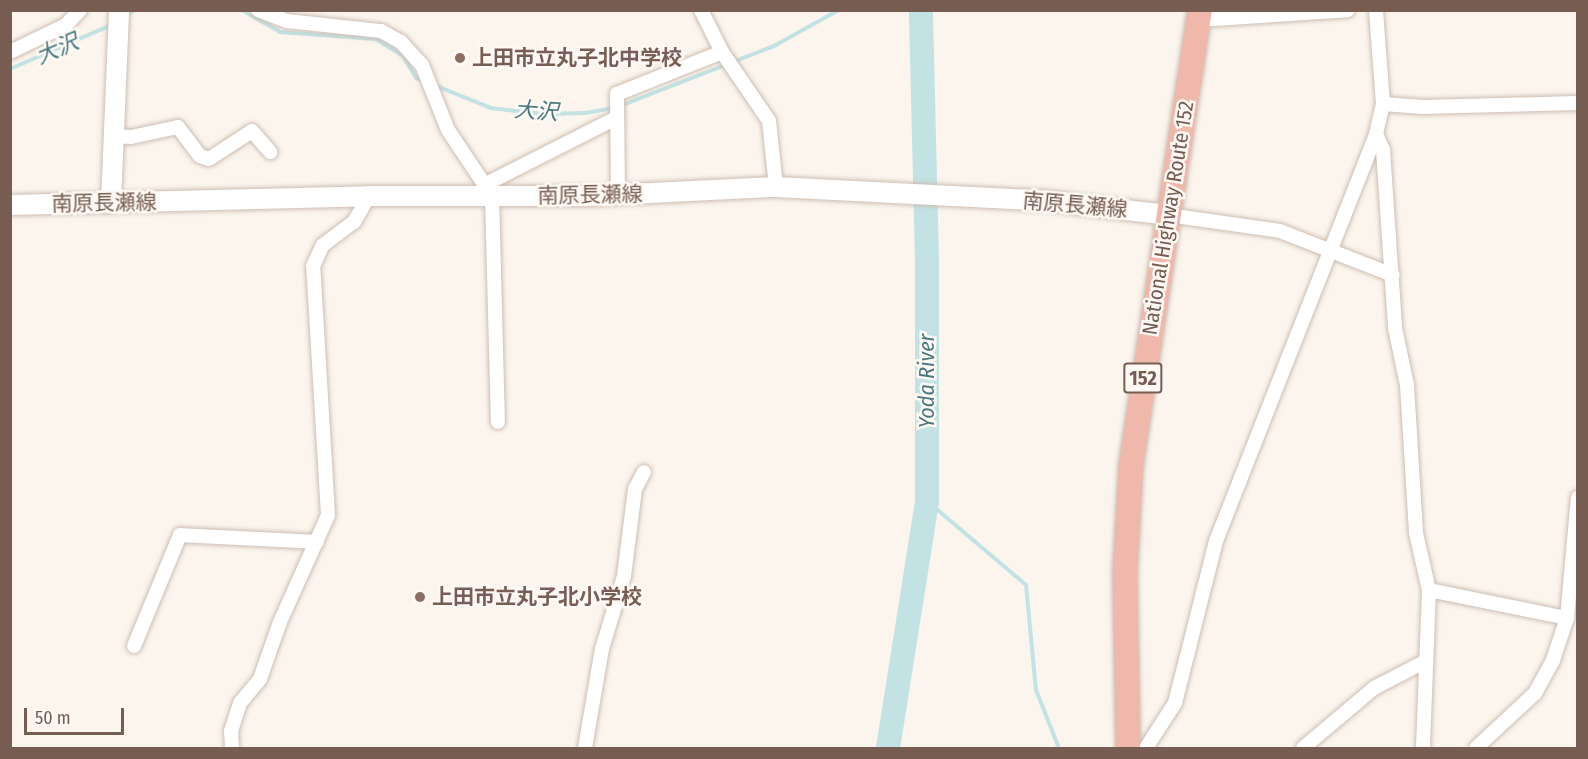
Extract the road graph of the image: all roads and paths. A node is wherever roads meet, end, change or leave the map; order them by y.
1 (80, 10) edge
2 (119, 10) edge
3 (258, 10) edge
4 (701, 10) edge
5 (1348, 10) edge
6 (1376, 10) edge
7 (1199, 15) edge
8 (10, 52) edge
9 (722, 52) junction
10 (1578, 103) edge
11 (1383, 104) junction
12 (616, 118) junction
13 (1376, 134) junction
14 (113, 136) junction
15 (270, 152) dead end
16 (776, 187) junction
17 (489, 190) junction
18 (618, 195) junction
19 (369, 196) junction
20 (111, 202) junction
21 (10, 205) edge
22 (1168, 215) junction
23 (1329, 251) junction
24 (1393, 275) junction
25 (498, 422) dead end
26 (644, 472) dead end
27 (1578, 498) edge
28 (317, 542) junction
29 (1429, 590) junction
30 (1567, 618) junction
31 (134, 646) dead end
32 (1426, 661) junction
33 (232, 748) edge
34 (585, 748) edge
35 (1128, 748) edge
36 (1146, 748) edge
37 (1303, 748) edge
38 (1423, 748) edge
39 (1476, 748) edge

1 - 8 street
2 - 14 main road
3 - 17 street
4 - 9 street
5 - 7 street
6 - 11 street
7 - 22 highway, National Highway Route 152 / 152
9 - 12 street
9 - 16 street
10 - 11 street
11 - 13 street
12 - 17 street
12 - 18 street
13 - 23 street
13 - 24 street
14 - 15 street
14 - 20 main road
16 - 18 main road, 南原長瀬線
16 - 22 main road, 南原長瀬線
17 - 18 main road, 南原長瀬線
17 - 19 main road, 南原長瀬線
17 - 25 street
19 - 20 main road, 南原長瀬線
19 - 28 street
20 - 21 main road, 南原長瀬線
22 - 23 street
22 - 35 highway, National Highway Route 152 / 152
23 - 24 street
23 - 36 street
24 - 29 street
26 - 34 street
27 - 30 street
28 - 31 street
28 - 33 street
29 - 30 street
29 - 32 street
30 - 39 street
32 - 37 street
32 - 38 street

